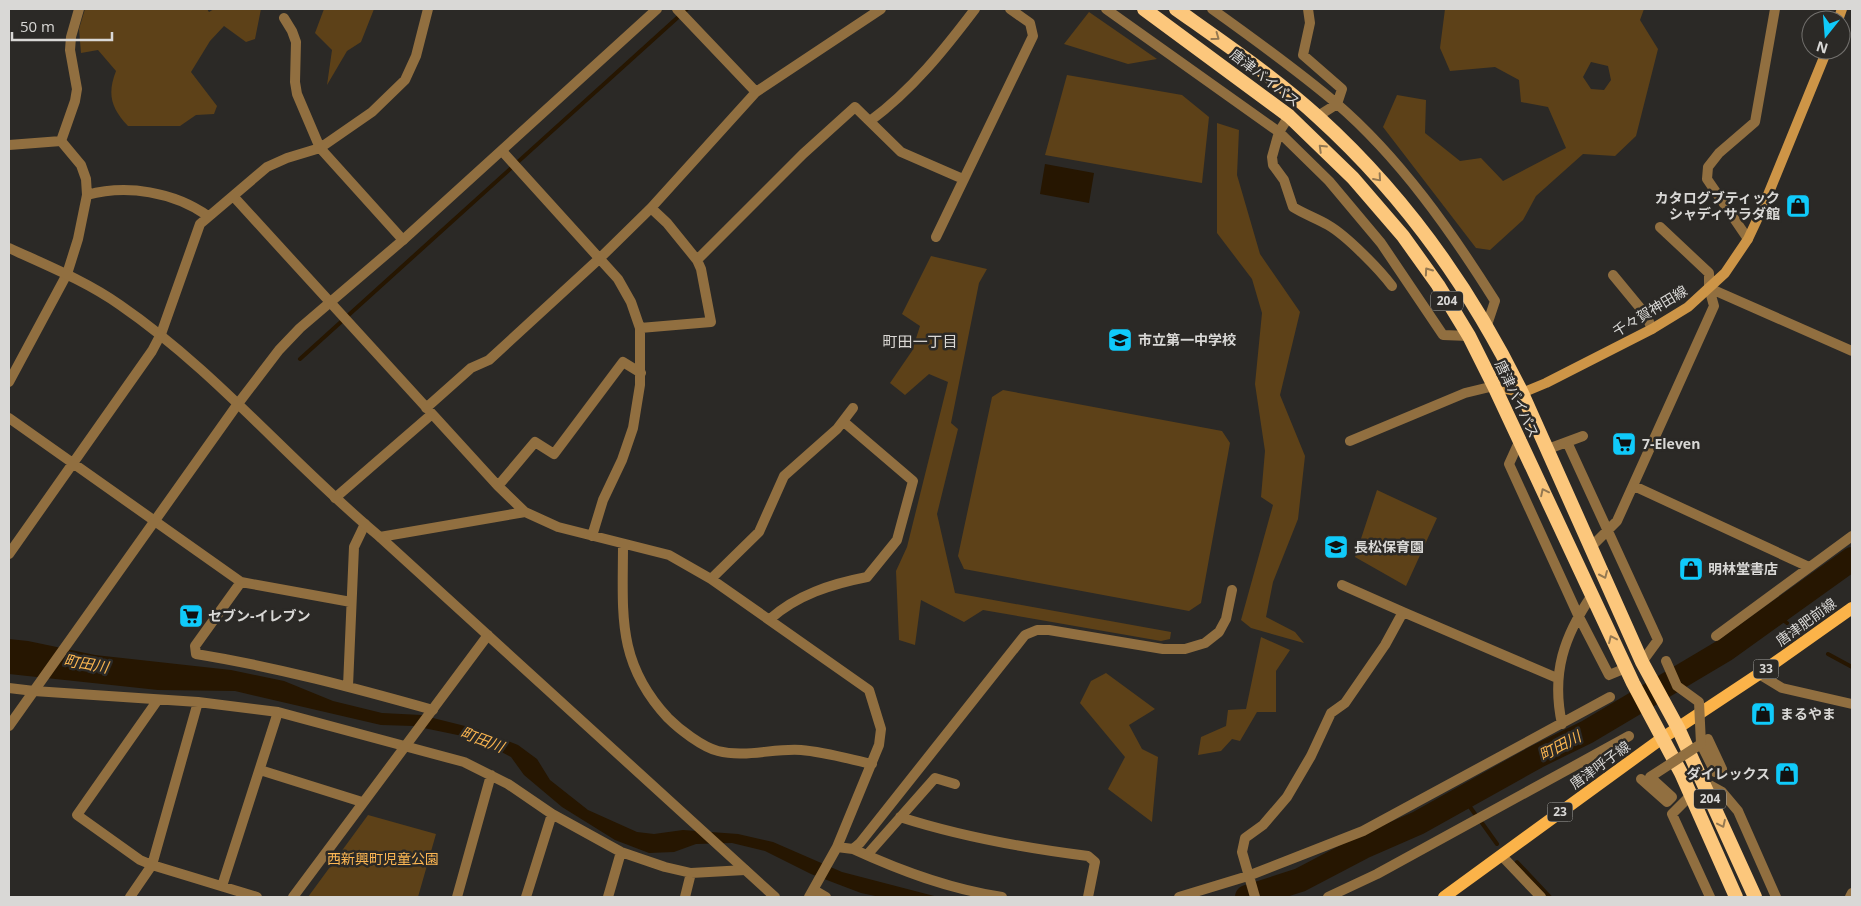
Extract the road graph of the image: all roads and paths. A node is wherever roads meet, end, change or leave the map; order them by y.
1 (79, 9) edge
2 (428, 9) edge
3 (657, 9) edge
4 (881, 9) edge
5 (975, 9) edge
6 (1010, 9) edge
7 (1106, 9) edge
8 (1144, 9) edge
9 (1176, 9) edge
10 (1212, 9) edge
11 (1308, 9) edge
12 (1776, 9) edge
13 (680, 12) edge
14 (284, 18) dead end
15 (1823, 60) edge
16 (756, 92) junction
17 (1336, 104) junction
18 (1289, 116) junction
19 (1318, 116) junction
20 (870, 121) junction
21 (1280, 132) junction
22 (61, 141) junction
23 (9, 145) edge
24 (320, 148) junction
25 (502, 152) junction
26 (963, 179) junction
27 (87, 195) junction
28 (234, 197) junction
29 (651, 208) junction
30 (208, 216) junction
31 (1660, 227) dead end
32 (936, 237) dead end
33 (1748, 239) junction
34 (403, 240) junction
35 (9, 248) edge
36 (600, 258) junction
37 (697, 260) junction
38 (67, 274) junction
39 (1613, 275) dead end
40 (1392, 286) dead end
41 (1709, 288) junction
42 (331, 302) junction
43 (1486, 325) junction
44 (640, 328) junction
45 (1652, 329) junction
46 (161, 334) junction
47 (1469, 336) junction
48 (1852, 351) edge
49 (641, 373) junction
50 (9, 382) edge
51 (1494, 386) junction
52 (1522, 393) junction
53 (237, 405) junction
54 (853, 408) dead end
55 (429, 411) junction
56 (9, 418) edge
57 (844, 422) junction
58 (1583, 436) dead end
59 (1350, 441) dead end
60 (1519, 442) junction
61 (1567, 442) junction
62 (1548, 449) junction
63 (74, 462) junction
64 (498, 486) junction
65 (1634, 486) junction
66 (335, 498) junction
67 (525, 512) junction
68 (154, 520) junction
69 (365, 524) junction
70 (1608, 532) junction
71 (592, 536) junction
72 (1852, 536) edge
73 (380, 537) junction
74 (624, 544) junction
75 (1591, 547) junction
76 (9, 554) edge
77 (1809, 567) junction
78 (712, 579) junction
79 (241, 582) junction
80 (1342, 585) dead end
81 (1232, 590) dead end
82 (1592, 594) junction
83 (351, 602) junction
84 (1852, 608) edge
85 (1403, 612) junction
86 (1578, 615) junction
87 (770, 619) junction
88 (488, 635) junction
89 (1716, 636) dead end
90 (1666, 661) dead end
91 (1642, 662) junction
92 (1626, 668) junction
93 (1759, 674) junction
94 (1557, 678) junction
95 (348, 686) junction
96 (9, 688) edge
97 (36, 688) junction
98 (1610, 698) dead end
99 (157, 701) junction
100 (198, 702) junction
101 (1852, 704) edge
102 (434, 710) junction
103 (278, 712) junction
104 (1562, 724) junction
105 (9, 726) edge
106 (1678, 728) junction
107 (1629, 736) dead end
108 (1662, 739) junction
109 (405, 747) junction
110 (872, 764) junction
111 (260, 770) junction
112 (491, 774) junction
113 (1641, 779) dead end
114 (1702, 781) junction
115 (955, 784) dead end
116 (1691, 795) junction
117 (362, 802) junction
118 (552, 814) junction
119 (900, 817) junction
120 (837, 847) junction
121 (853, 849) junction
122 (621, 852) junction
123 (867, 855) junction
124 (1501, 855) junction
125 (152, 865) junction
126 (742, 867) junction
127 (691, 873) junction
128 (1248, 876) junction
129 (222, 886) junction
130 (811, 893) edge
131 (1852, 893) edge
132 (1732, 896) edge
133 (130, 897) edge
134 (257, 897) edge
135 (293, 897) edge
136 (457, 897) edge
137 (526, 897) edge
138 (608, 897) edge
139 (685, 897) edge
140 (775, 897) edge
141 (826, 897) edge
142 (1002, 897) edge
143 (1088, 897) edge
144 (1179, 897) edge
145 (1254, 897) edge
146 (1328, 897) edge
147 (1444, 897) edge
148 (1541, 897) edge
149 (1710, 897) edge
150 (1755, 897) edge
151 (1776, 897) edge
152 (1850, 897) edge

1 - 22 street
2 - 24 street
3 - 25 street
4 - 16 street
5 - 20 street
6 - 26 street
7 - 21 street
8 - 18 highway, 唐津バイパス / 204
9 -> 19 highway, 唐津バイパス / 204
10 - 17 street
11 - 17 street
12 - 33 street
13 - 16 street
14 - 24 street
15 - 33 main road, 千々賀神田線
16 - 29 street
17 - 19 street
17 - 43 street
18 - 21 street
47 -> 18 highway, 唐津バイパス / 204
19 -> 43 highway, 唐津バイパス / 204
20 - 26 street
20 - 37 street
21 - 40 street
21 - 47 street
22 - 23 street
22 - 27 street
24 - 28 street
24 - 34 street
25 - 34 street
25 - 36 street
26 - 32 street
27 - 30 street
27 - 38 street
28 - 30 street
28 - 42 street
29 - 36 street
29 - 37 street
30 - 46 street
31 - 41 street
33 - 41 main road, 千々賀神田線
34 - 42 street
35 - 38 street
36 - 44 street
36 - 55 street
37 - 44 street
38 - 46 street
38 - 50 street
39 - 45 street
41 - 45 main road, 千々賀神田線
41 - 48 street
41 - 65 street
42 - 53 street
42 - 55 street
43 - 52 highway, 唐津バイパス / 204
44 - 49 street
45 - 52 main road, 千々賀神田線
46 - 53 street
46 - 63 street
47 - 51 highway, 唐津バイパス / 204
49 - 64 street
49 - 71 street
51 - 52 main road
51 - 59 street
51 - 60 highway, 唐津バイパス / 204
52 - 62 highway, 唐津バイパス / 204
53 - 66 street
53 - 68 street
54 - 57 street
55 - 64 street
55 - 66 street
56 - 63 street
57 - 78 street
57 - 87 street
58 - 61 street
82 -> 60 highway, 唐津バイパス / 204
60 - 86 street
61 - 62 street
61 - 70 street
62 - 75 highway, 唐津バイパス / 204
63 - 68 street
63 - 76 street
64 - 67 street
65 - 70 street
65 - 77 street
66 - 69 street
67 - 71 street
67 - 73 street
68 - 79 street
68 - 97 street
69 - 73 street
69 - 83 street
70 - 75 street
70 - 91 street
71 - 74 street
72 - 77 street
73 - 88 street
74 - 78 street
74 - 110 street
75 -> 91 highway, 唐津バイパス / 204
77 - 89 street
78 - 87 street
79 - 83 street
79 - 95 street
80 - 85 street
81 - 121 street
82 - 86 street
92 -> 82 highway, 唐津バイパス / 204
83 - 95 street
84 - 93 main road, 唐津肥前線 / 33
85 - 94 street
85 - 128 street
86 - 92 street
86 - 94 street
87 - 110 street
88 - 102 street
88 - 126 street
90 - 113 street, bridge
91 - 106 highway, 唐津バイパス / 204
92 - 108 highway, 唐津バイパス / 204
93 - 101 street
93 - 106 main road, 唐津肥前線 / 33
94 - 104 street
95 - 102 street
96 - 97 street
97 - 99 street
97 - 105 street
98 - 104 street
99 - 100 street
99 - 125 street
100 - 103 street
100 - 125 street
102 - 109 street
103 - 109 street
103 - 111 street
104 - 128 street
106 - 108 main road, 唐津呼子線 / 23
106 - 114 highway, 唐津バイパス / 204
107 - 146 street
108 - 116 highway, 唐津バイパス / 204
108 - 124 main road, 唐津呼子線 / 23
109 - 112 street
109 - 117 street
110 - 120 street
111 - 117 street
111 - 129 street
112 - 118 street
112 - 136 street
114 -> 150 highway, 唐津バイパス / 204
114 - 151 street
115 - 119 street
116 - 132 highway, 唐津バイパス / 204
116 - 149 street
117 - 135 street
118 - 122 street
118 - 137 street
119 - 123 street
119 - 143 street
120 - 121 street
120 - 130 street
121 - 123 street
122 - 127 street
122 - 138 street
123 - 142 street
124 - 147 main road, 唐津呼子線 / 23
124 - 148 street
125 - 129 street
125 - 133 street
126 - 127 street
126 - 140 street
127 - 139 street
128 - 144 street
128 - 145 street
129 - 134 street
130 - 141 street
131 - 152 street

